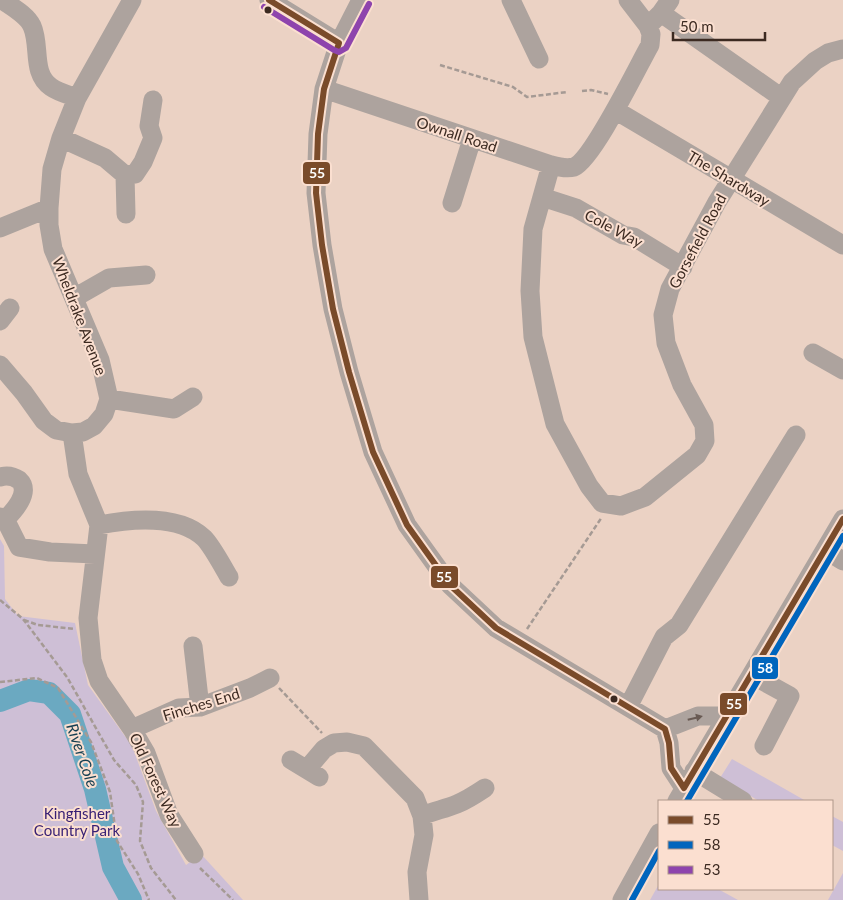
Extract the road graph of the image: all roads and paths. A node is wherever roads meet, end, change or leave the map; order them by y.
1 (2, 0) edge
2 (132, 0) edge
3 (269, 0) edge
4 (361, 0) edge
5 (510, 0) edge
6 (628, 0) edge
7 (660, 13) edge
8 (339, 43) junction
9 (843, 49) edge
10 (539, 59) dead end
11 (440, 65) dead end
12 (324, 90) junction
13 (582, 91) dead end
14 (567, 92) dead end
15 (77, 98) junction
16 (782, 98) junction
17 (153, 100) dead end
18 (618, 104) junction
19 (61, 138) junction
20 (472, 139) junction
21 (551, 165) junction
22 (125, 176) junction
23 (731, 180) junction
24 (542, 196) junction
25 (452, 203) dead end
26 (49, 208) junction
27 (126, 214) dead end
28 (0, 228) edge
29 (843, 245) edge
30 (683, 267) junction
31 (146, 275) dead end
32 (74, 298) junction
33 (813, 353) dead end
34 (0, 365) edge
35 (843, 370) edge
36 (193, 397) dead end
37 (109, 399) junction
38 (72, 433) junction
39 (796, 435) dead end
40 (0, 477) edge
41 (608, 504) junction
42 (2, 519) edge
43 (843, 519) edge
44 (99, 525) junction
45 (825, 550) junction
46 (95, 554) junction
47 (843, 561) edge
48 (230, 577) dead end
49 (0, 600) edge
50 (23, 619) junction
51 (88, 629) junction
52 (518, 642) junction
53 (193, 646) dead end
54 (752, 675) junction
55 (270, 678) joint
56 (0, 682) edge
57 (200, 707) junction
58 (628, 707) junction
59 (728, 716) junction
60 (132, 729) junction
61 (665, 729) junction
62 (331, 745) junction
63 (764, 746) dead end
64 (291, 760) dead end
65 (694, 771) junction
66 (486, 787) dead end
67 (681, 795) edge
68 (741, 800) edge
69 (422, 816) junction
70 (658, 834) edge
71 (194, 854) joint
72 (149, 900) edge
73 (176, 900) edge
74 (233, 900) edge
75 (419, 900) edge
76 (622, 900) edge

1 - 15 street
2 - 15 street, Wheldrake Avenue
3 - 8 street
4 - 8 street
5 - 10 street
6 - 7 street
7 - 16 street
7 - 18 street
8 - 12 street
9 - 16 street, Gorsefield Road
11 - 14 path
12 - 20 street, Ownall Road
12 - 52 street
13 - 18 path
15 - 19 street, Wheldrake Avenue
16 - 23 street, Gorsefield Road
17 - 22 street
18 - 21 street, Ownall Road
18 - 23 street, The Shardway
19 - 22 street
19 - 26 street, Wheldrake Avenue
20 - 21 street, Ownall Road
20 - 25 street
21 - 24 street
22 - 27 street
23 - 29 street, The Shardway
23 - 30 street, Gorsefield Road
24 - 30 street, Cole Way
24 - 41 street
26 - 28 street
26 - 32 street, Wheldrake Avenue
30 - 41 street, Gorsefield Road
31 - 32 street
32 - 37 street, Wheldrake Avenue
33 - 35 street
34 - 38 street
36 - 37 street
37 - 38 street
38 - 44 street
39 - 58 street
40 - 42 street
41 - 52 path
42 - 46 street
43 - 45 street
44 - 46 street, Old Forest Way
44 - 48 street
45 - 47 street
45 - 54 street
46 - 51 street, Old Forest Way
49 - 50 path
50 - 51 path
50 - 73 path
51 - 60 street, Old Forest Way
52 - 58 street
53 - 57 street
54 - 59 street
54 - 63 street
55 - 57 street, Finches End
55 - 62 path
56 - 72 path
57 - 60 street, Finches End
58 - 61 street
61 -> 59 street
59 - 65 street
60 - 71 street, Old Forest Way
61 - 67 street
62 - 64 street
62 - 69 street
65 - 67 street
65 - 68 street
66 - 69 street
69 - 75 street
70 - 76 street
71 - 74 path

